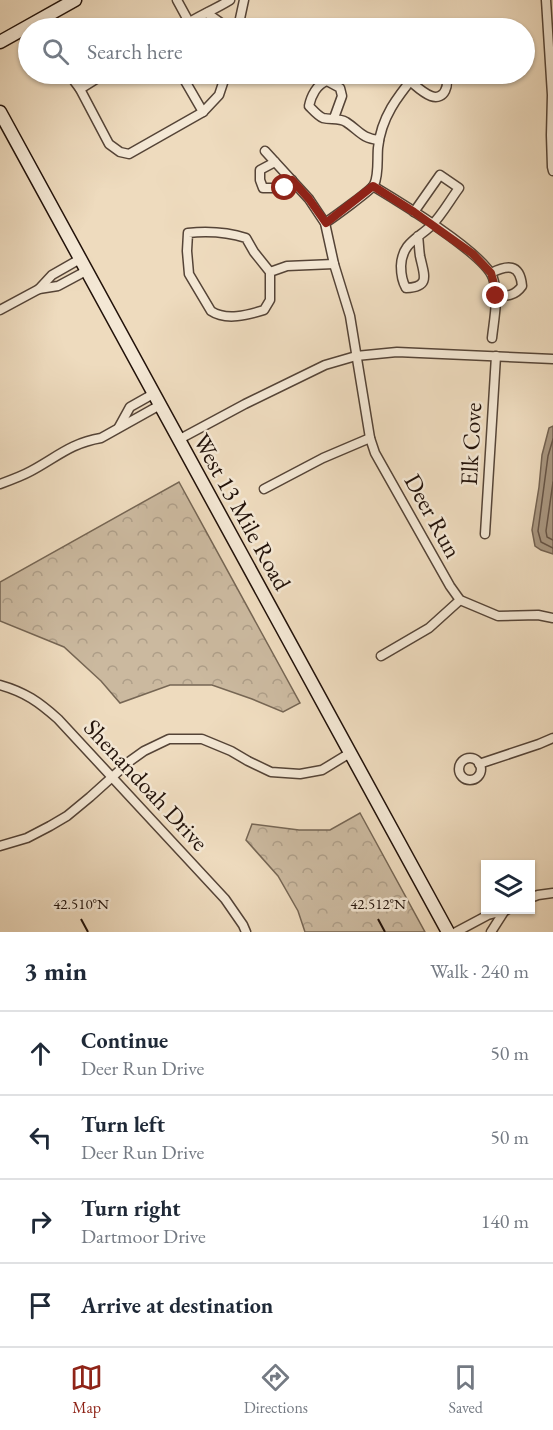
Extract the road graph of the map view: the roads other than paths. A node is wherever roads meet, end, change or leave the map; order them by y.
1 (75, 0) edge
2 (177, 0) edge
3 (230, 0) edge
4 (244, 0) edge
5 (546, 0) edge
6 (207, 13) junction
7 (50, 18) edge
8 (187, 18) edge
9 (197, 18) edge
10 (214, 18) edge
11 (240, 18) edge
12 (18, 34) edge
13 (0, 42) edge
14 (76, 84) edge
15 (88, 84) edge
16 (187, 84) edge
17 (222, 84) edge
18 (321, 84) edge
19 (333, 84) edge
20 (408, 84) edge
21 (414, 84) edge
22 (448, 84) edge
23 (80, 89) junction
24 (553, 95) edge
25 (0, 112) edge
26 (203, 112) junction
27 (334, 118) junction
28 (379, 140) junction
29 (265, 151) dead end
30 (275, 162) junction
31 (553, 171) edge
32 (292, 180) junction
33 (373, 186) junction
34 (414, 212) junction
35 (326, 223) junction
36 (432, 225) junction
37 (418, 236) junction
38 (80, 259) junction
39 (334, 264) junction
40 (86, 271) junction
41 (270, 272) junction
42 (491, 273) junction
43 (39, 289) junction
44 (496, 296) junction
45 (0, 310) edge
46 (492, 338) dead end
47 (356, 356) junction
48 (496, 356) junction
49 (553, 359) edge
50 (156, 399) junction
51 (119, 427) junction
52 (370, 438) junction
53 (178, 440) junction
54 (0, 484) edge
55 (264, 489) dead end
56 (486, 534) dead end
57 (460, 600) junction
58 (553, 618) edge
59 (381, 656) dead end
60 (0, 685) edge
61 (553, 738) edge
62 (350, 753) junction
63 (479, 765) dead end
64 (113, 777) junction
65 (0, 846) edge
66 (553, 893) edge
67 (535, 896) edge
68 (492, 914) edge
69 (503, 914) edge
70 (246, 932) edge
71 (448, 932) edge
72 (456, 932) edge
73 (491, 932) edge

1 - 7 street
2 - 8 street
3 - 6 street
4 - 11 street
5 - 24 street
6 - 9 street
6 - 10 street
12 - 13 street
14 - 23 street
15 - 23 street
16 - 26 street
17 - 26 street
18 - 27 street
19 - 27 street
20 - 28 street
21 - 22 street
23 - 26 street
24 - 31 street
25 - 38 street, West 13 Mile Road
27 - 28 street
28 - 33 street
29 - 30 street
30 - 32 street
30 - 32 street
32 - 35 street
33 - 34 street
33 - 35 street
34 - 36 street
34 - 36 street
35 - 39 street, Deer Run
36 - 37 street
36 - 42 street
37 - 37 street
38 - 40 street, West 13 Mile Road
38 - 43 street
39 - 41 street
39 - 47 street, Deer Run
40 - 43 street
40 - 50 street, West 13 Mile Road
41 - 41 street
42 - 44 street
42 - 44 street
43 - 45 street
44 - 46 street
47 - 48 street
47 - 52 street, Deer Run
47 - 53 street
48 - 49 street
48 - 56 street, Elk Cove
50 - 51 street
50 - 51 street
50 - 53 street, West 13 Mile Road
51 - 54 street
52 - 55 street
52 - 57 street, Deer Run
53 - 62 street, West 13 Mile Road
57 - 58 street
57 - 59 street
60 - 64 street, Shenandoah Drive
61 - 63 street
62 - 64 street
62 - 71 street, West 13 Mile Road
64 - 65 street
64 - 70 street, Shenandoah Drive
66 - 67 street
68 - 72 street
69 - 73 street

